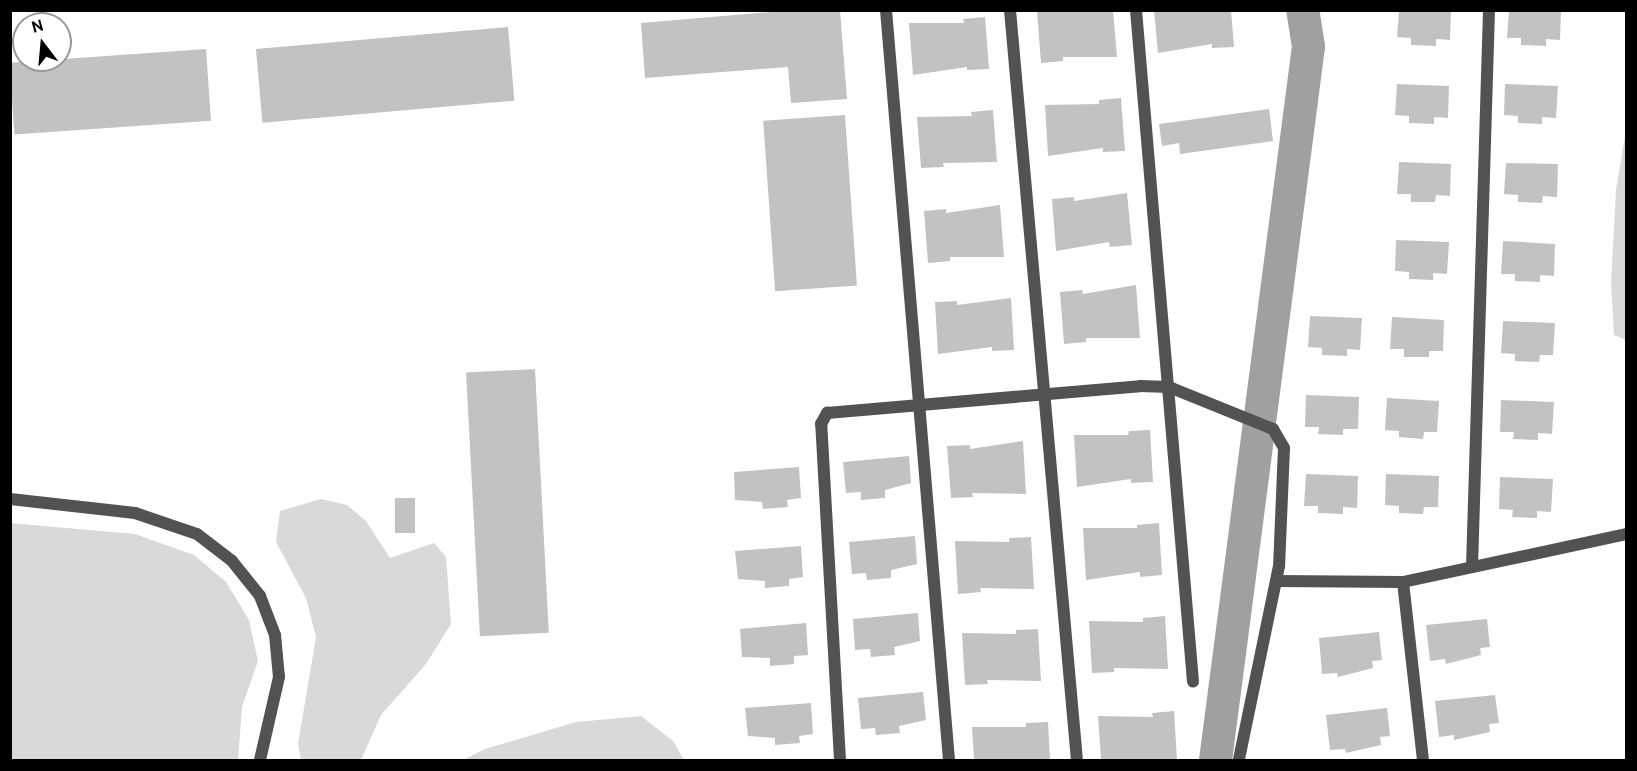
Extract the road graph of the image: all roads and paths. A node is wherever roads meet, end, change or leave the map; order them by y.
1 (886, 10) edge
2 (1010, 10) edge
3 (1136, 10) edge
4 (1489, 10) edge
5 (1169, 387) junction
6 (1044, 394) junction
7 (922, 405) junction
8 (10, 499) edge
9 (1626, 534) edge
10 (1472, 567) junction
11 (1276, 581) junction
12 (1403, 582) junction
13 (1193, 681) dead end
14 (260, 760) edge
15 (840, 760) edge
16 (949, 760) edge
17 (1077, 760) edge
18 (1239, 760) edge
19 (1423, 760) edge

1 - 7 street
2 - 6 street
3 - 5 street
4 - 10 street
5 - 6 street
5 - 11 street
5 - 13 street
6 - 7 street
6 - 17 street
7 - 15 street
7 - 16 street
8 - 14 street
9 - 10 street
10 - 12 street
11 - 12 street
11 - 18 street
12 - 19 street

